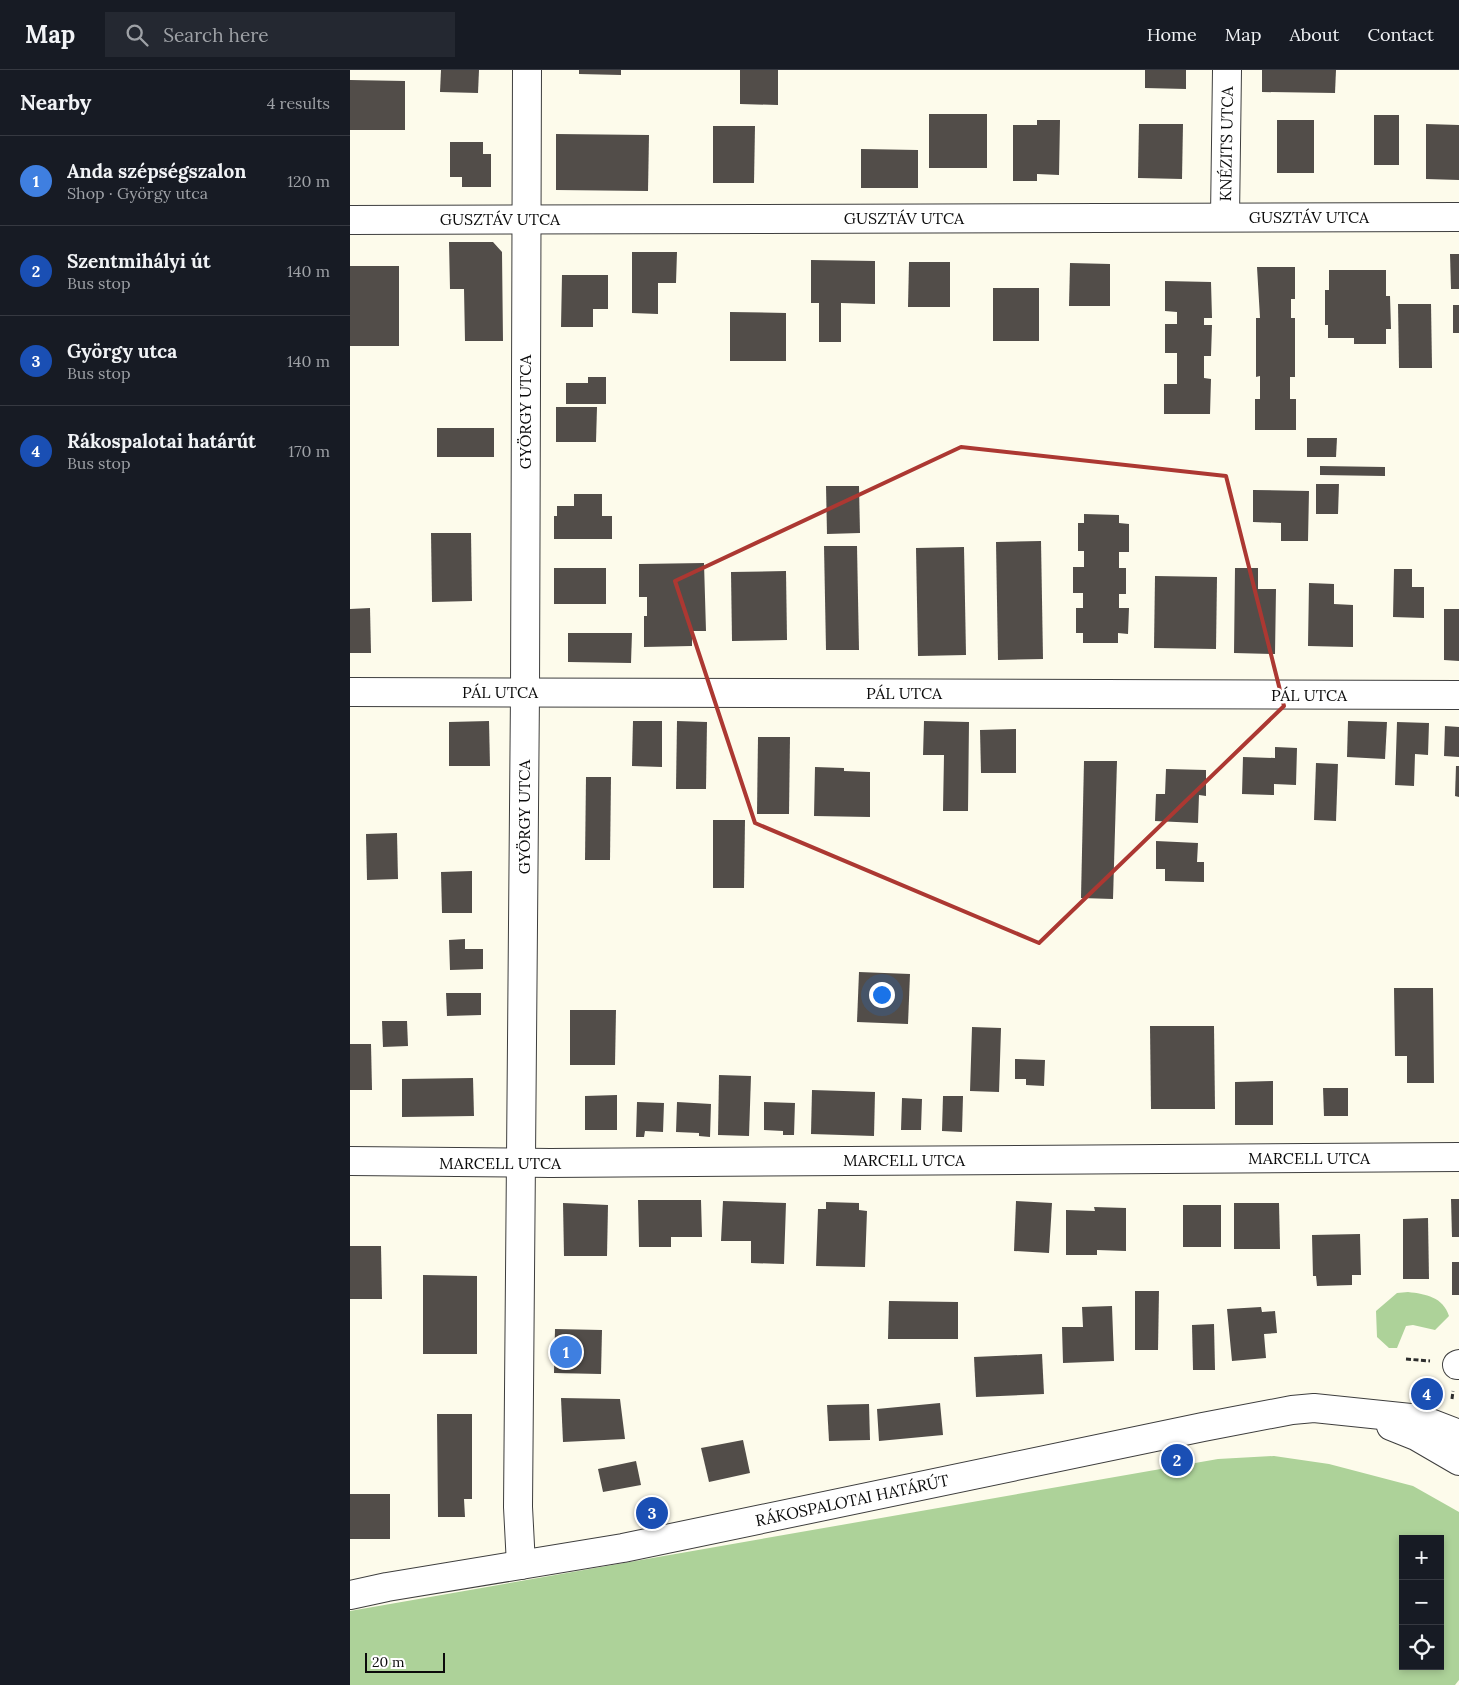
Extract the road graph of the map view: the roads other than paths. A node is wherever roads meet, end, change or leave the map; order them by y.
1 (527, 70) edge
2 (1227, 70) edge
3 (1225, 217) junction
4 (1459, 217) edge
5 (526, 219) junction
6 (350, 220) edge
7 (350, 692) edge
8 (525, 692) junction
9 (1459, 696) edge
10 (1459, 1157) edge
11 (350, 1161) edge
12 (521, 1163) junction
13 (1354, 1411) junction
14 (1459, 1434) edge
15 (1459, 1461) edge
16 (521, 1565) junction
17 (350, 1595) edge

1 - 5 street, GYÖRGY UTCA
2 - 3 street, KNÉZITS UTCA
3 - 4 street, GUSZTÁV UTCA
3 - 5 street, GUSZTÁV UTCA
5 - 6 street, GUSZTÁV UTCA
5 - 8 street, GYÖRGY UTCA
7 - 8 street, PÁL UTCA
8 - 9 street, PÁL UTCA
8 - 12 street, GYÖRGY UTCA
10 - 12 street, MARCELL UTCA
11 - 12 street, MARCELL UTCA
12 - 16 street, GYÖRGY UTCA
13 - 14 street, RÁKOSPALOTAI HATÁRÚT
13 - 15 street, RÁKOSPALOTAI HATÁRÚT
13 - 16 street, RÁKOSPALOTAI HATÁRÚT
16 - 17 street, RÁKOSPALOTAI HATÁRÚT

